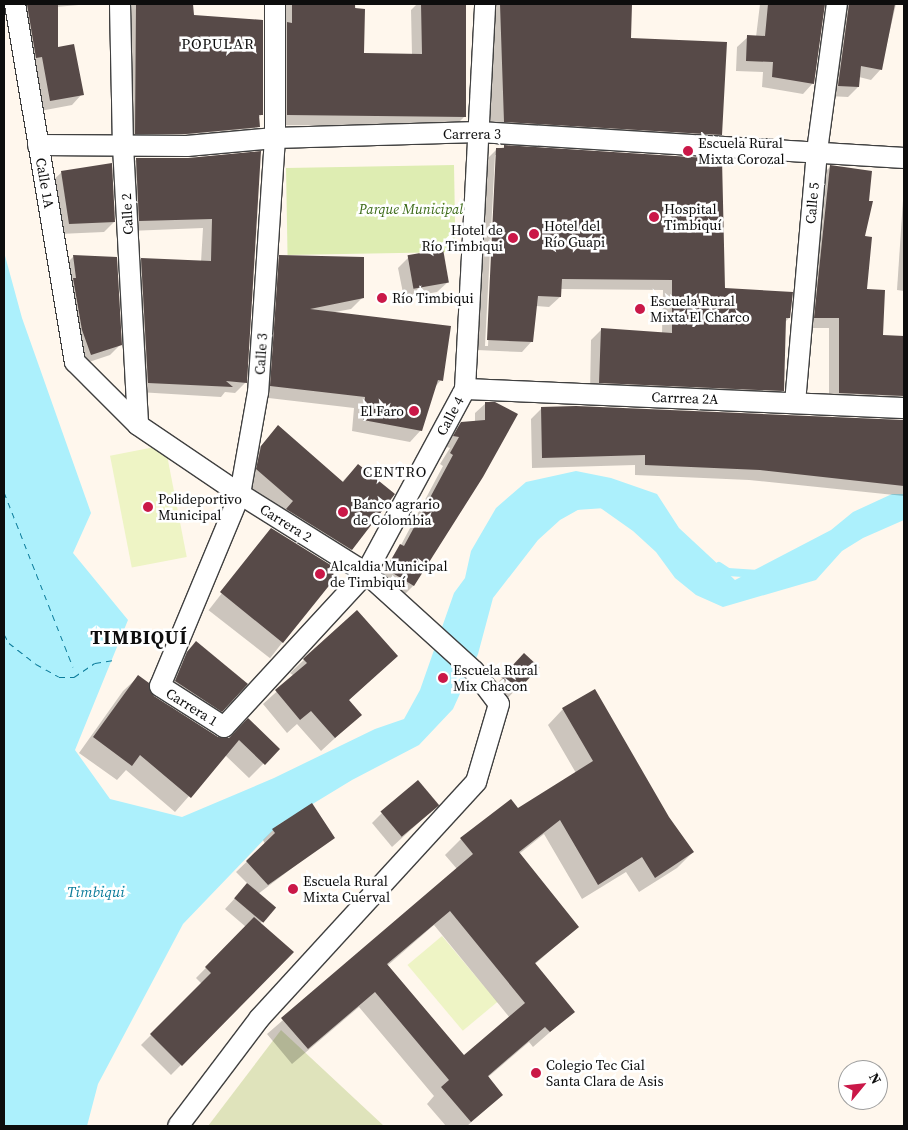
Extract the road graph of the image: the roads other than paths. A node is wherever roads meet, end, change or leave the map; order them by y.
1 (15, 4) edge
2 (120, 4) edge
3 (275, 4) edge
4 (485, 4) edge
5 (837, 4) edge
6 (479, 132) junction
7 (275, 138) junction
8 (38, 145) junction
9 (123, 146) junction
10 (817, 151) junction
11 (904, 158) edge
12 (75, 362) joint
13 (465, 389) junction
14 (795, 403) junction
15 (904, 408) edge
16 (138, 424) junction
17 (240, 494) junction
18 (366, 573) junction
19 (160, 686) joint
20 (224, 727) joint
21 (178, 1126) edge

1 - 8 street, Calle 1A
2 - 9 street, Calle 2
3 - 7 street, Calle 3
4 - 6 street, Calle 4
5 - 10 street, Calle 5
6 - 7 street, Carrera 3
6 - 10 street, Carrera 3
6 - 13 street, Calle 4
7 - 9 street, Carrera 3
7 - 17 street, Calle 3
8 - 9 street, Carrera 3
8 - 12 street, Calle 1A
9 - 16 street, Calle 2
10 - 11 street, Carrera 3
10 - 14 street, Calle 5
12 - 16 street, Carrera 2
13 - 14 street, Carrrea 2A
13 - 18 street, Calle 4
14 - 15 street, Carrrea 2A
16 - 17 street, Carrera 2
17 - 18 street, Carrera 2
17 - 19 street, Calle 3
18 - 20 street, Calle 4
18 - 21 street, Carrera 2
19 - 20 street, Carrera 1

